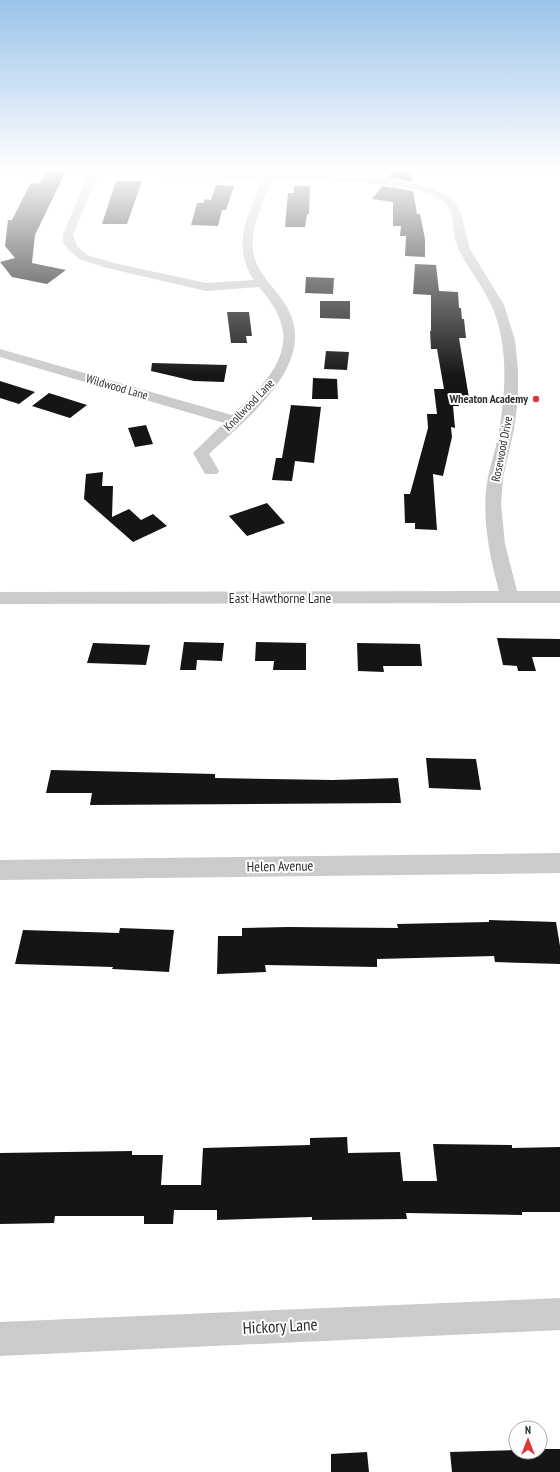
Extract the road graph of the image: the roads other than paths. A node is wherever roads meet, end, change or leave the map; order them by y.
1 (69, 240) edge
2 (249, 240) edge
3 (462, 240) edge
4 (261, 283) junction
5 (0, 353) edge
6 (235, 421) junction
7 (211, 471) dead end
8 (510, 597) junction
9 (560, 597) edge
10 (0, 598) edge
11 (560, 863) edge
12 (0, 870) edge
13 (560, 1314) edge
14 (0, 1339) edge

1 - 4 street
2 - 4 street, Knollwood Lane
3 - 8 street, Rosewood Drive
4 - 6 street, Knollwood Lane
5 - 6 street, Wildwood Lane
6 - 7 street, Knollwood Lane
8 - 9 street, East Hawthorne Lane
8 - 10 street, East Hawthorne Lane
11 - 12 street, Helen Avenue
13 - 14 street, Hickory Lane

